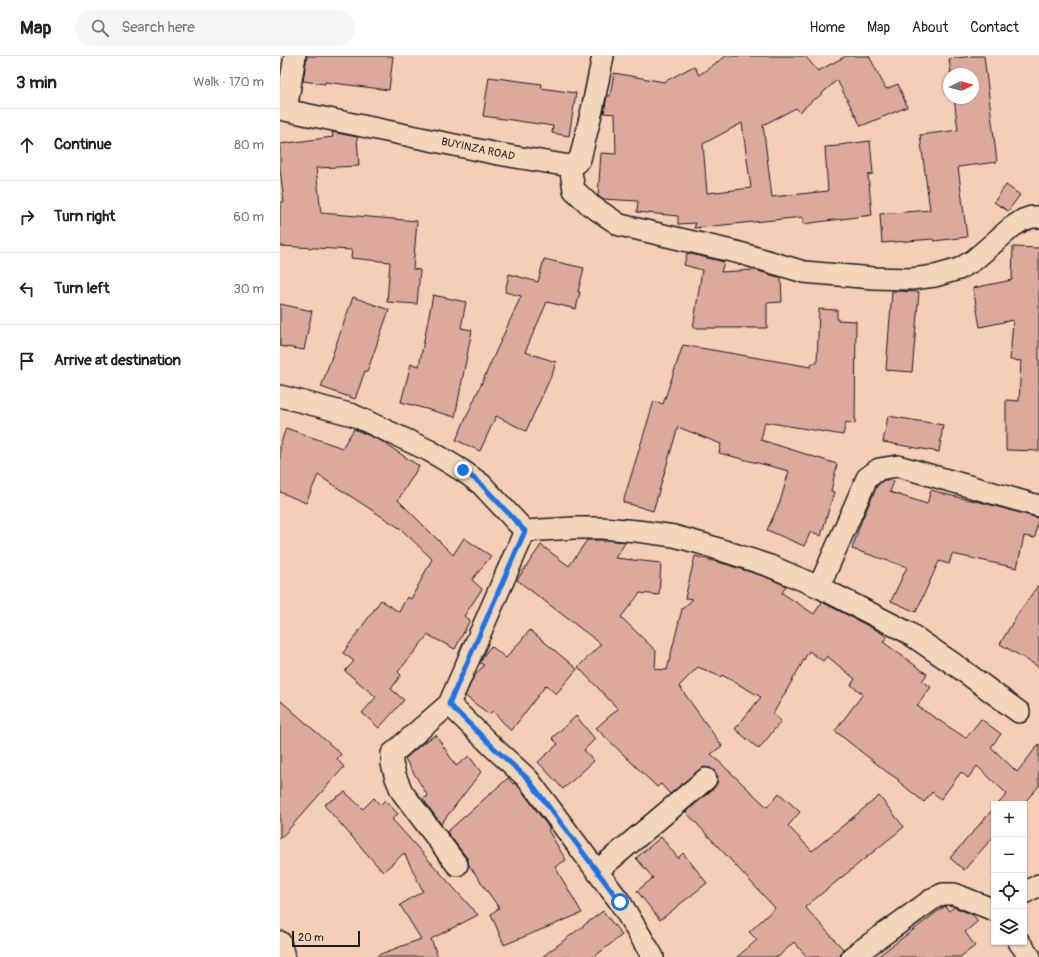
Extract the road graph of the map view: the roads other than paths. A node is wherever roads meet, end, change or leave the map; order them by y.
1 (295, 56) edge
2 (602, 60) edge
3 (283, 109) edge
4 (570, 166) junction
5 (1039, 217) edge
6 (280, 396) edge
7 (1039, 506) edge
8 (525, 531) junction
9 (819, 587) junction
10 (449, 704) junction
11 (1019, 712) dead end
12 (706, 779) dead end
13 (458, 865) dead end
14 (597, 871) junction
15 (1039, 885) edge
16 (1027, 892) edge
17 (992, 909) edge
18 (280, 942) edge
19 (1021, 945) edge
20 (284, 957) edge
21 (653, 957) edge
22 (852, 957) edge
23 (1030, 957) edge

1 - 3 street
2 - 4 street
3 - 4 street, BUYINZA ROAD
4 - 5 street
6 - 8 street
7 - 9 street
8 - 9 street
8 - 10 street
9 - 11 street
10 - 13 street
10 - 14 street
12 - 14 street
14 - 21 street
15 - 16 street
17 - 22 street
18 - 20 street
19 - 23 street

